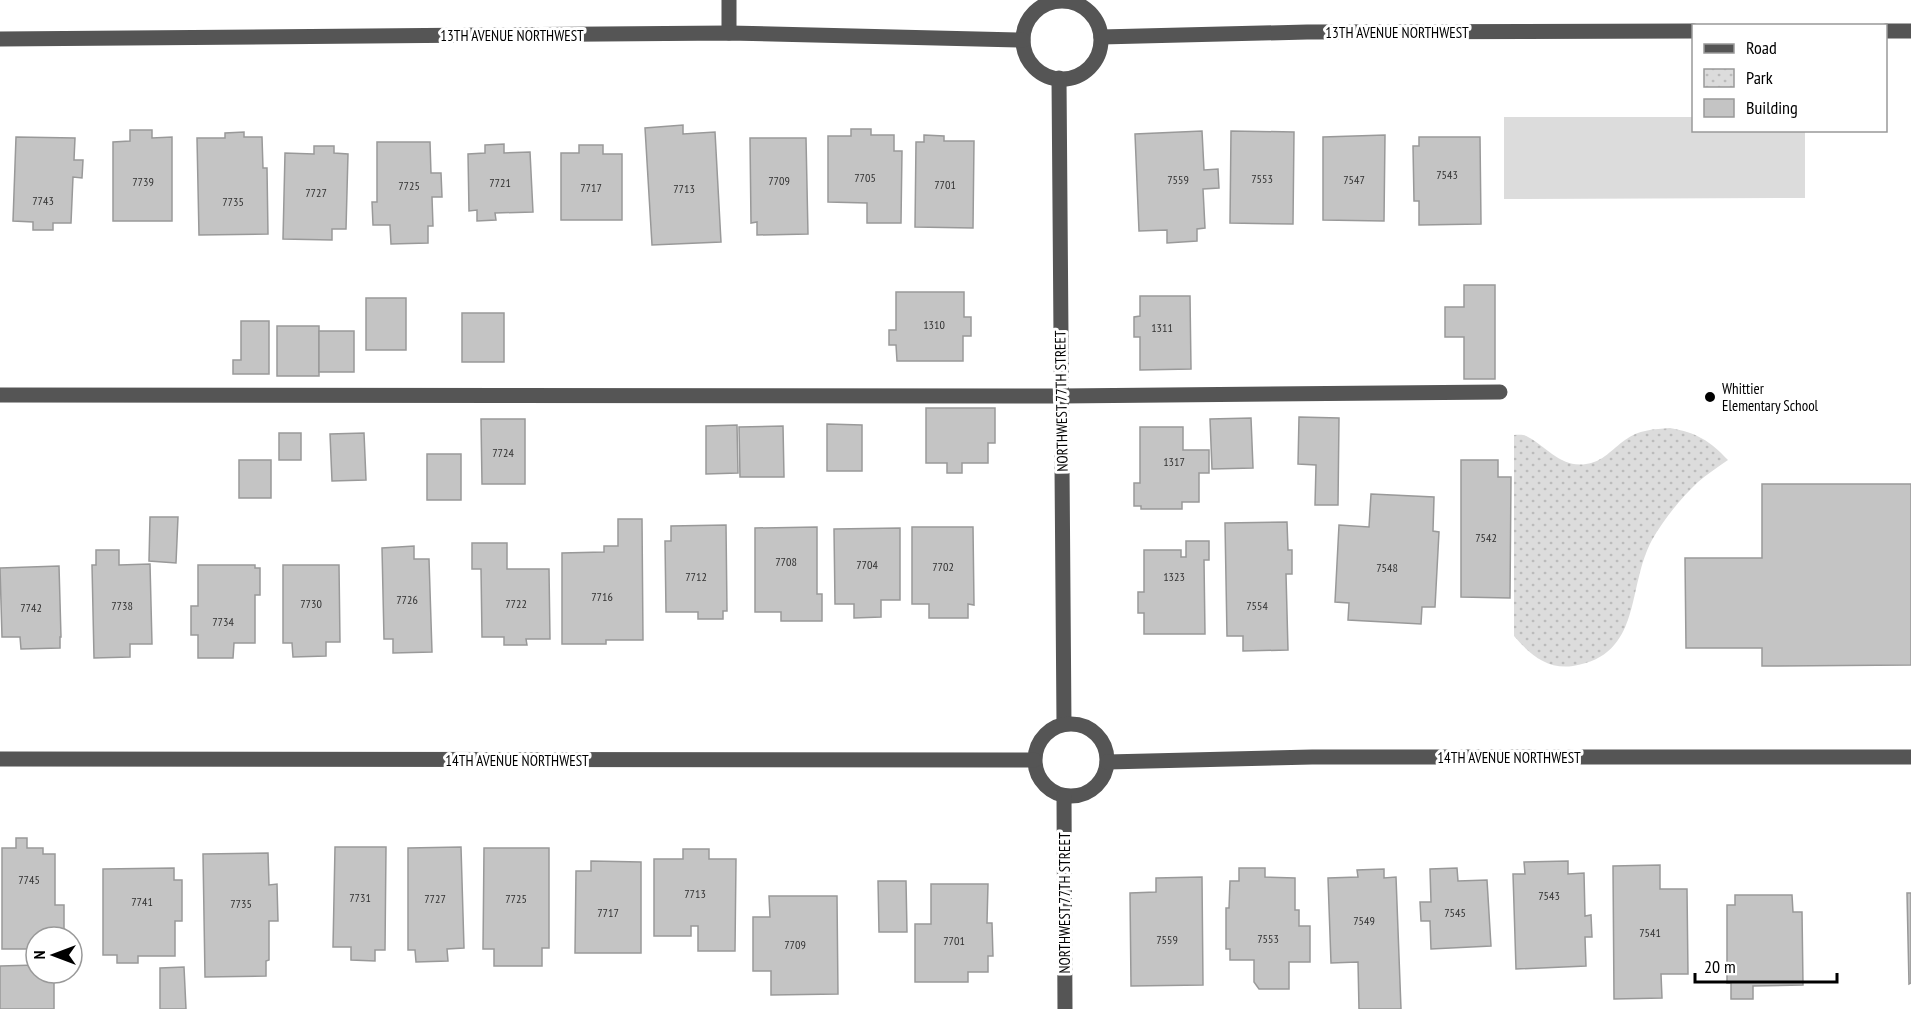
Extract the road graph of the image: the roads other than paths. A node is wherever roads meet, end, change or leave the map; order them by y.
1 (729, 0) edge
2 (1056, 0) edge
3 (1692, 31) edge
4 (1887, 31) edge
5 (1911, 31) edge
6 (729, 33) junction
7 (1101, 37) junction
8 (0, 39) edge
9 (1023, 40) junction
10 (1059, 78) junction
11 (1500, 392) dead end
12 (0, 395) edge
13 (1061, 396) junction
14 (1064, 724) junction
15 (1911, 757) edge
16 (0, 759) edge
17 (1034, 760) junction
18 (1107, 762) junction
19 (1064, 796) junction
20 (1065, 1009) edge

1 - 6 street
2 - 7 street
2 - 9 street
3 - 7 street, 13TH AVENUE NORTHWEST
4 - 5 street
6 - 8 street, 13TH AVENUE NORTHWEST
6 - 9 street, 13TH AVENUE NORTHWEST
7 - 10 street
9 - 10 street
10 - 13 street, NORTHWEST 77TH STREET
11 - 13 street
12 - 13 street
13 - 14 street, NORTHWEST 77TH STREET
14 - 17 street
14 - 18 street
15 - 18 street, 14TH AVENUE NORTHWEST
16 - 17 street, 14TH AVENUE NORTHWEST
17 - 19 street
18 - 19 street
19 - 20 street, NORTHWEST 77TH STREET

